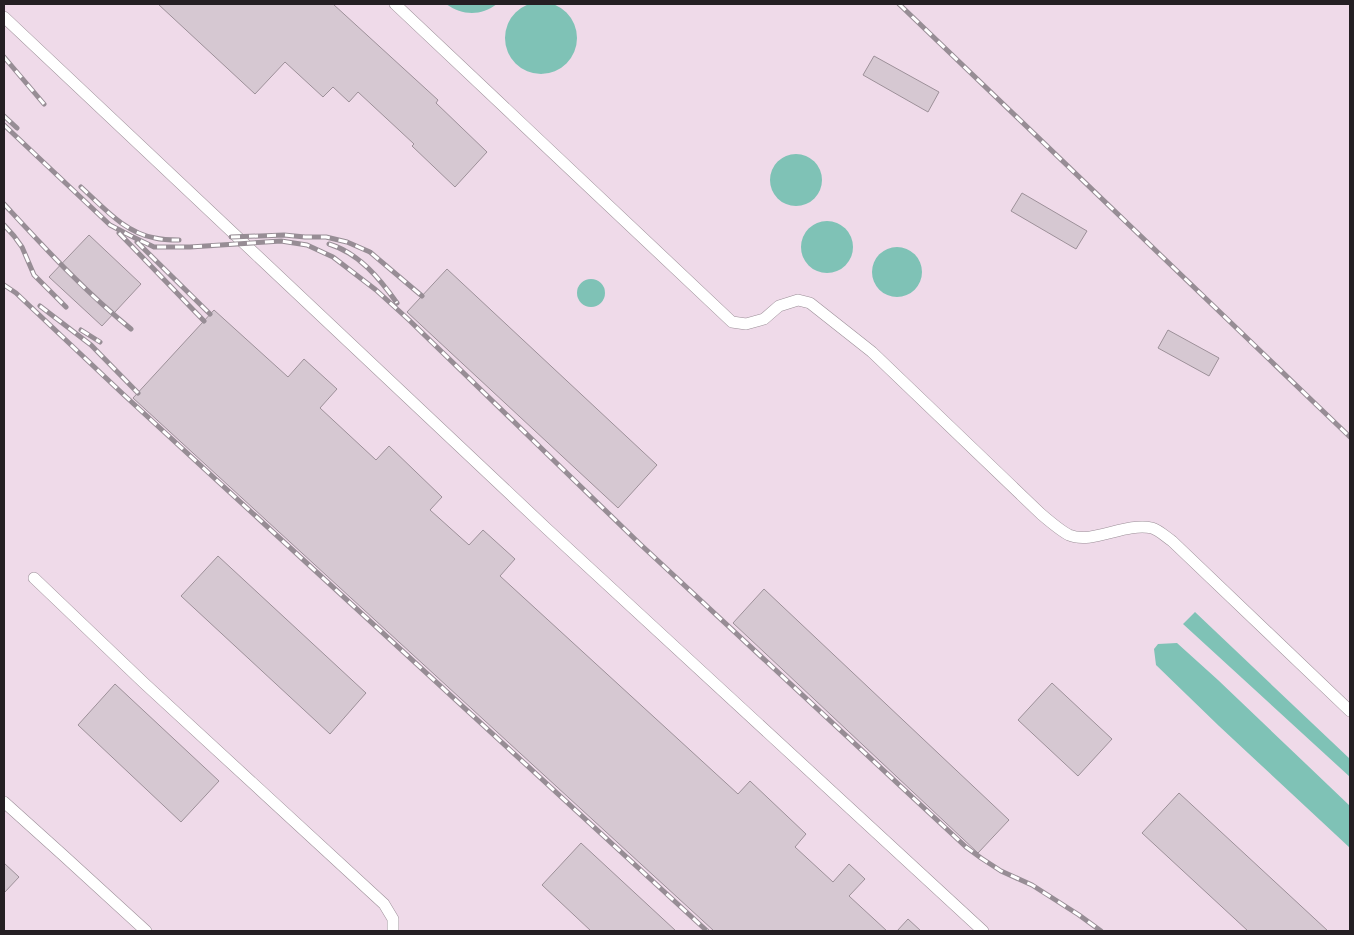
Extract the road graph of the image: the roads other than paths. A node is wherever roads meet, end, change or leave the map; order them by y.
1 (395, 4) edge
2 (4, 17) edge
3 (34, 578) dead end
4 (1350, 711) edge
5 (4, 802) edge
6 (146, 931) edge
7 (393, 931) edge
8 (983, 931) edge

1 - 4 lane
2 - 8 lane
3 - 7 lane
5 - 6 lane

